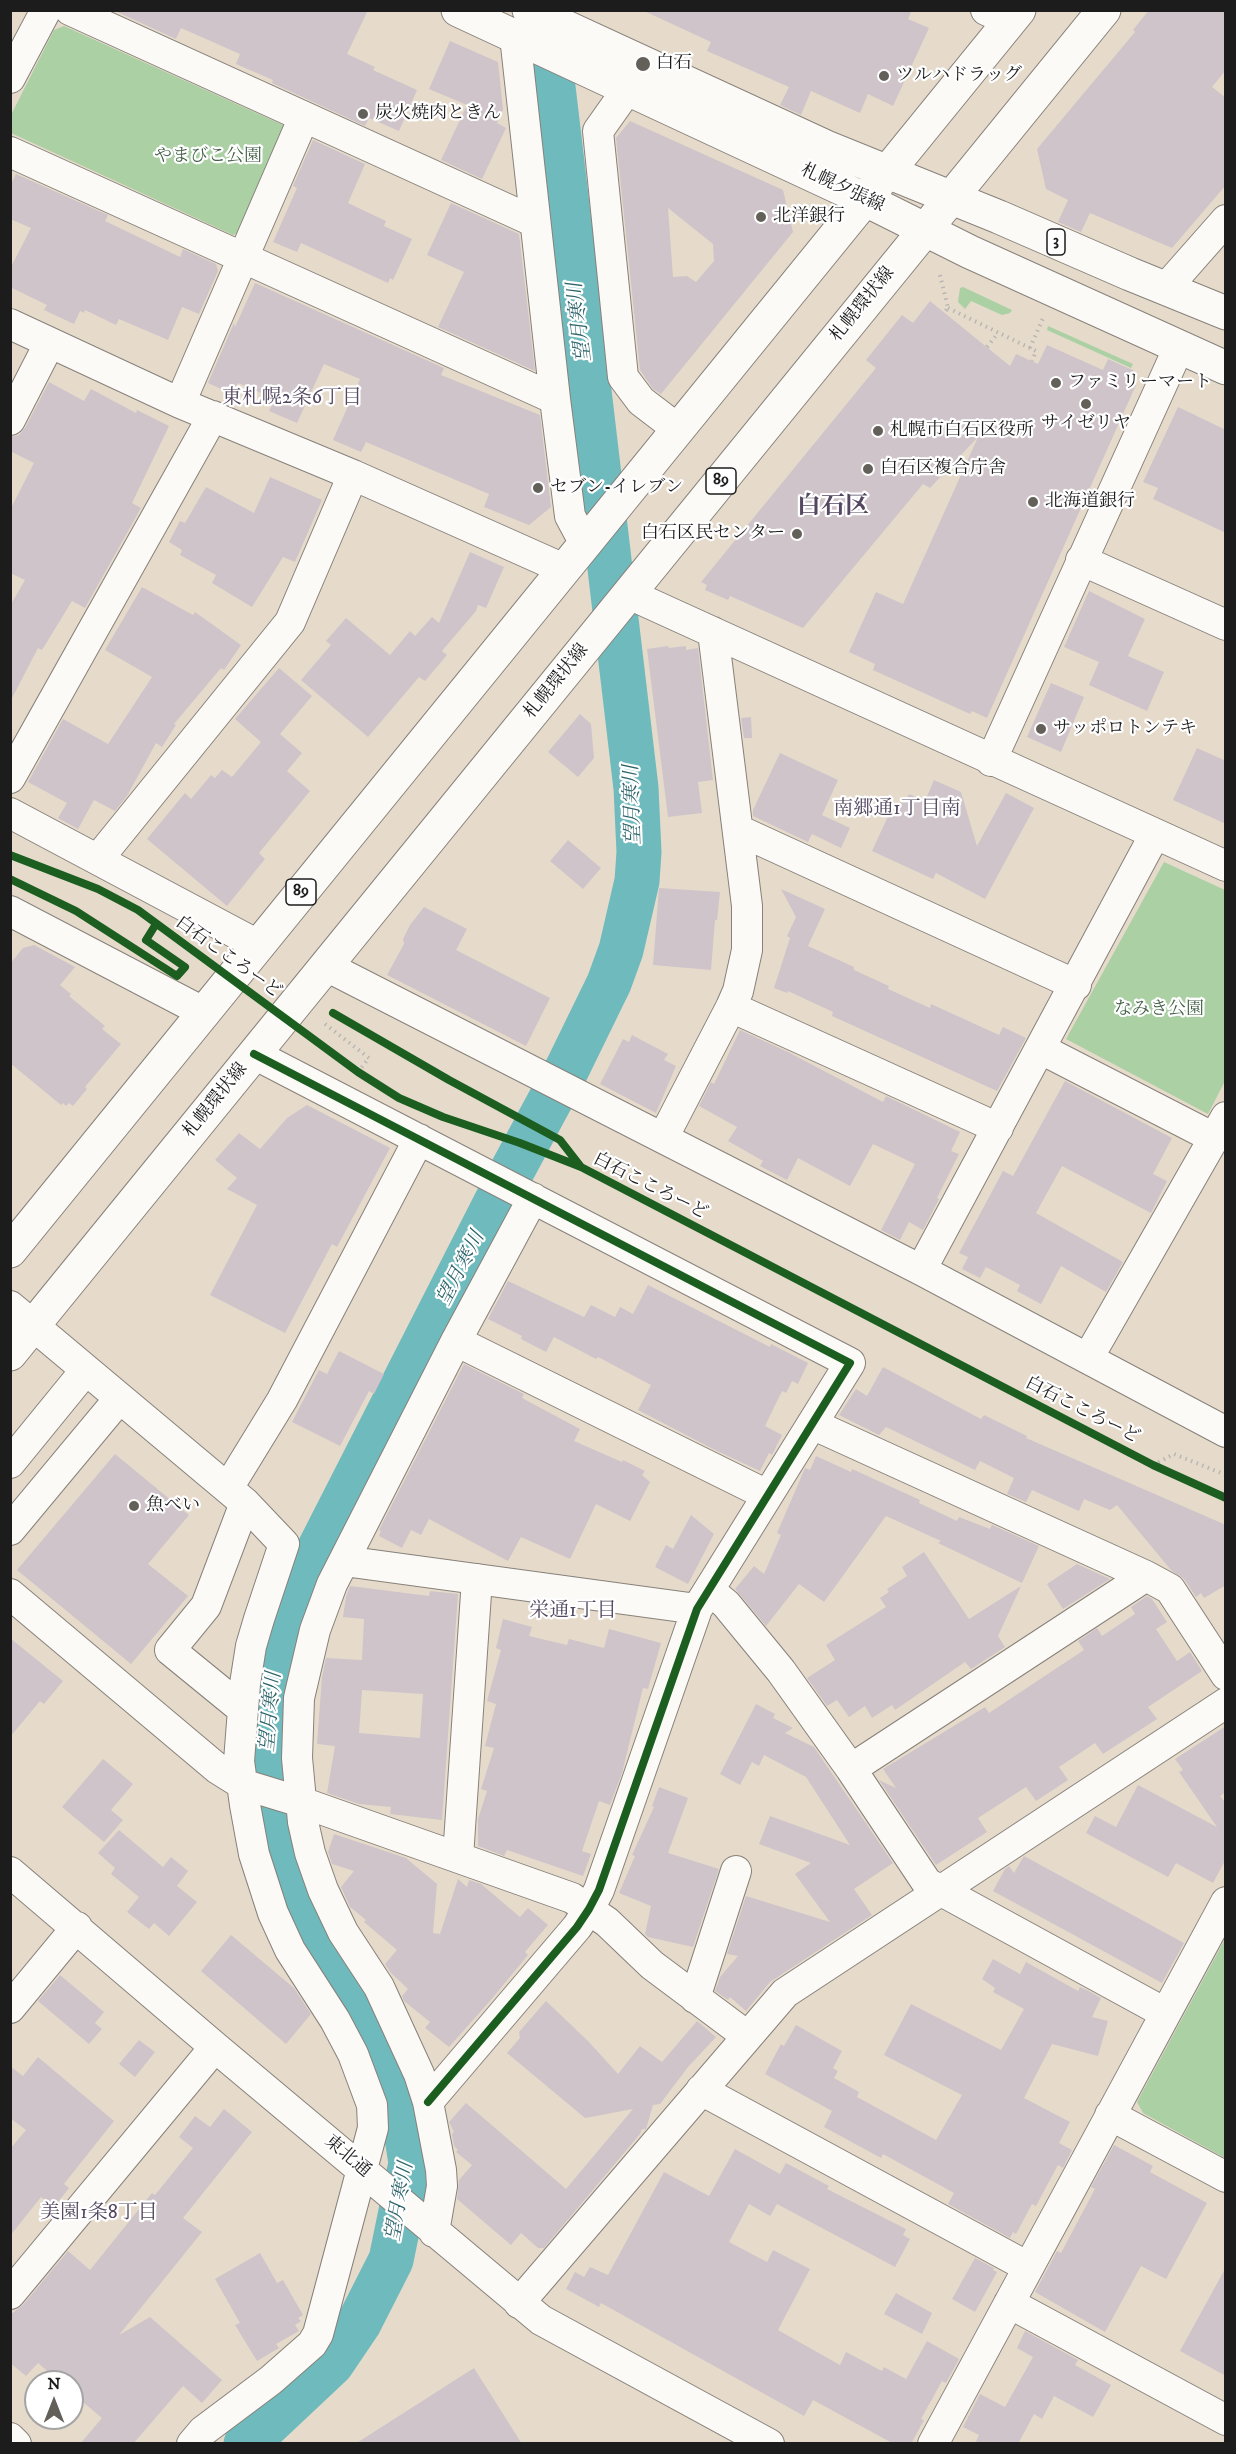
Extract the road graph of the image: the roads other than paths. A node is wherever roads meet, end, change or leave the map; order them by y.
1 (46, 10) edge
2 (70, 10) edge
3 (458, 10) edge
4 (1104, 10) edge
5 (1005, 14) edge
6 (525, 30) edge
7 (567, 31) edge
8 (10, 78) edge
9 (627, 90) junction
10 (304, 117) junction
11 (10, 152) edge
12 (886, 172) junction
13 (951, 198) junction
14 (864, 199) junction
15 (1226, 220) edge
16 (535, 222) junction
17 (925, 230) junction
18 (243, 257) junction
19 (1166, 288) junction
20 (1226, 313) edge
21 (10, 324) edge
22 (49, 344) junction
23 (1179, 347) junction
24 (1226, 368) edge
25 (555, 399) junction
26 (180, 403) junction
27 (213, 416) junction
28 (10, 420) edge
29 (679, 430) junction
30 (353, 476) junction
31 (589, 539) junction
32 (1082, 560) junction
33 (564, 569) junction
34 (628, 595) junction
35 (1226, 625) edge
36 (713, 632) junction
37 (991, 761) junction
38 (10, 778) edge
39 (10, 813) edge
40 (738, 830) junction
41 (1155, 834) junction
42 (98, 859) junction
43 (1226, 866) edge
44 (16, 923) edge
45 (258, 945) junction
46 (326, 966) junction
47 (1076, 985) junction
48 (731, 1007) junction
49 (205, 1013) junction
50 (1041, 1048) junction
51 (254, 1054) junction
52 (1220, 1127) edge
53 (998, 1128) junction
54 (663, 1138) junction
55 (419, 1139) junction
56 (517, 1189) junction
57 (10, 1251) edge
58 (921, 1270) junction
59 (22, 1316) edge
60 (456, 1341) junction
61 (10, 1354) edge
62 (1088, 1358) junction
63 (85, 1371) junction
64 (113, 1406) junction
65 (812, 1424) junction
66 (1226, 1432) edge
67 (15, 1449) edge
68 (58, 1474) junction
69 (767, 1496) junction
70 (238, 1503) junction
71 (10, 1530) edge
72 (344, 1561) junction
73 (1146, 1576) junction
74 (477, 1579) junction
75 (10, 1594) edge
76 (703, 1600) junction
77 (1226, 1676) edge
78 (1226, 1703) edge
79 (241, 1708) junction
80 (851, 1769) junction
81 (250, 1787) junction
82 (293, 1800) junction
83 (458, 1857) junction
84 (736, 1870) dead end
85 (10, 1872) edge
86 (938, 1890) junction
87 (1226, 1902) edge
88 (588, 1909) junction
89 (77, 1927) junction
90 (695, 1998) junction
91 (10, 2008) edge
92 (1165, 2013) junction
93 (747, 2036) junction
94 (215, 2047) junction
95 (701, 2090) junction
96 (428, 2102) junction
97 (1110, 2115) junction
98 (370, 2177) junction
99 (1226, 2177) edge
100 (430, 2228) junction
101 (1028, 2267) junction
102 (10, 2294) edge
103 (519, 2303) junction
104 (1009, 2303) junction
105 (1226, 2420) edge
106 (10, 2438) edge
107 (16, 2444) edge
108 (192, 2444) edge
109 (769, 2444) edge
110 (933, 2444) edge

1 - 8 street
2 - 10 street
3 - 6 main road, 札幌夕張線 / 3
4 - 13 main road, 札幌環状線 / 89
5 - 12 main road, 89
6 - 7 main road, 札幌夕張線 / 3
6 - 16 street
7 - 9 main road, 札幌夕張線 / 3
7 - 12 main road, 札幌夕張線 / 3
9 - 14 main road, 札幌夕張線 / 3
9 - 29 street
10 - 16 street
10 - 18 street
11 - 18 street
12 - 13 main road, 札幌夕張線 / 3
12 - 14 main road, 89
13 - 17 main road, 札幌環状線 / 89
13 - 19 main road, 札幌夕張線 / 3
14 - 17 main road, 札幌夕張線 / 3
14 - 29 main road, 89
15 - 19 street
16 - 25 street
17 - 23 main road, 札幌夕張線 / 3
17 - 34 main road, 札幌環状線 / 89
18 - 25 street
18 - 26 street
19 - 20 main road, 札幌夕張線 / 3
21 - 22 street
22 - 26 street
22 - 28 street
23 - 24 main road, 札幌夕張線 / 3
23 - 32 street
25 - 31 street
26 - 27 street
27 - 30 street
27 - 38 street
29 - 31 main road, 89
30 - 33 street
30 - 42 street
31 - 33 main road, 89
32 - 35 street
32 - 37 street
33 - 45 main road, 89
34 - 36 street
34 - 46 main road, 札幌環状線 / 89
36 - 37 street
36 - 40 street
37 - 41 street
39 - 42 street
40 - 47 street
40 - 48 street
41 - 43 street
41 - 47 street
42 - 45 street
44 - 49 street
45 - 49 main road, 89
46 - 51 main road, 札幌環状線 / 89
46 - 54 street
47 - 50 street
48 - 53 street
48 - 54 street
49 - 57 main road, 89
50 - 52 street
50 - 53 street
51 - 55 street
51 - 59 main road, 札幌環状線 / 89
52 - 62 street
53 - 58 street
54 - 58 street
55 - 56 street
55 - 70 street
56 - 60 street
56 - 65 street
58 - 62 street
59 - 61 main road, 札幌環状線 / 89
59 - 63 street
60 - 69 street
60 - 72 street
62 - 66 street
63 - 64 street
63 - 67 street
64 - 68 street
64 - 70 street
65 - 69 street
65 - 73 street
67 - 68 street
68 - 71 street
69 - 76 street
70 - 79 street
70 - 79 street
72 - 74 street
72 - 82 street
73 - 77 street
73 - 80 street
74 - 76 street
74 - 83 street
75 - 81 street
76 - 80 street
76 - 88 street
78 - 86 street
79 - 81 street
80 - 86 street
81 - 82 street
81 - 98 street
82 - 83 street
82 - 96 street
83 - 88 street
84 - 90 street
85 - 89 street, 東北通
86 - 92 street
86 - 93 street
87 - 92 street
88 - 90 street
88 - 96 street
89 - 91 street
89 - 94 street, 東北通
90 - 93 street
92 - 97 street
93 - 95 street
94 - 98 street, 東北通
94 - 102 street
95 - 101 street
95 - 103 street
96 - 100 street
97 - 99 street
97 - 101 street
98 - 100 street, 東北通
98 - 108 street
100 - 103 street, 東北通
101 - 104 street
103 - 109 street, 東北通
104 - 105 street
104 - 110 street
106 - 107 street

